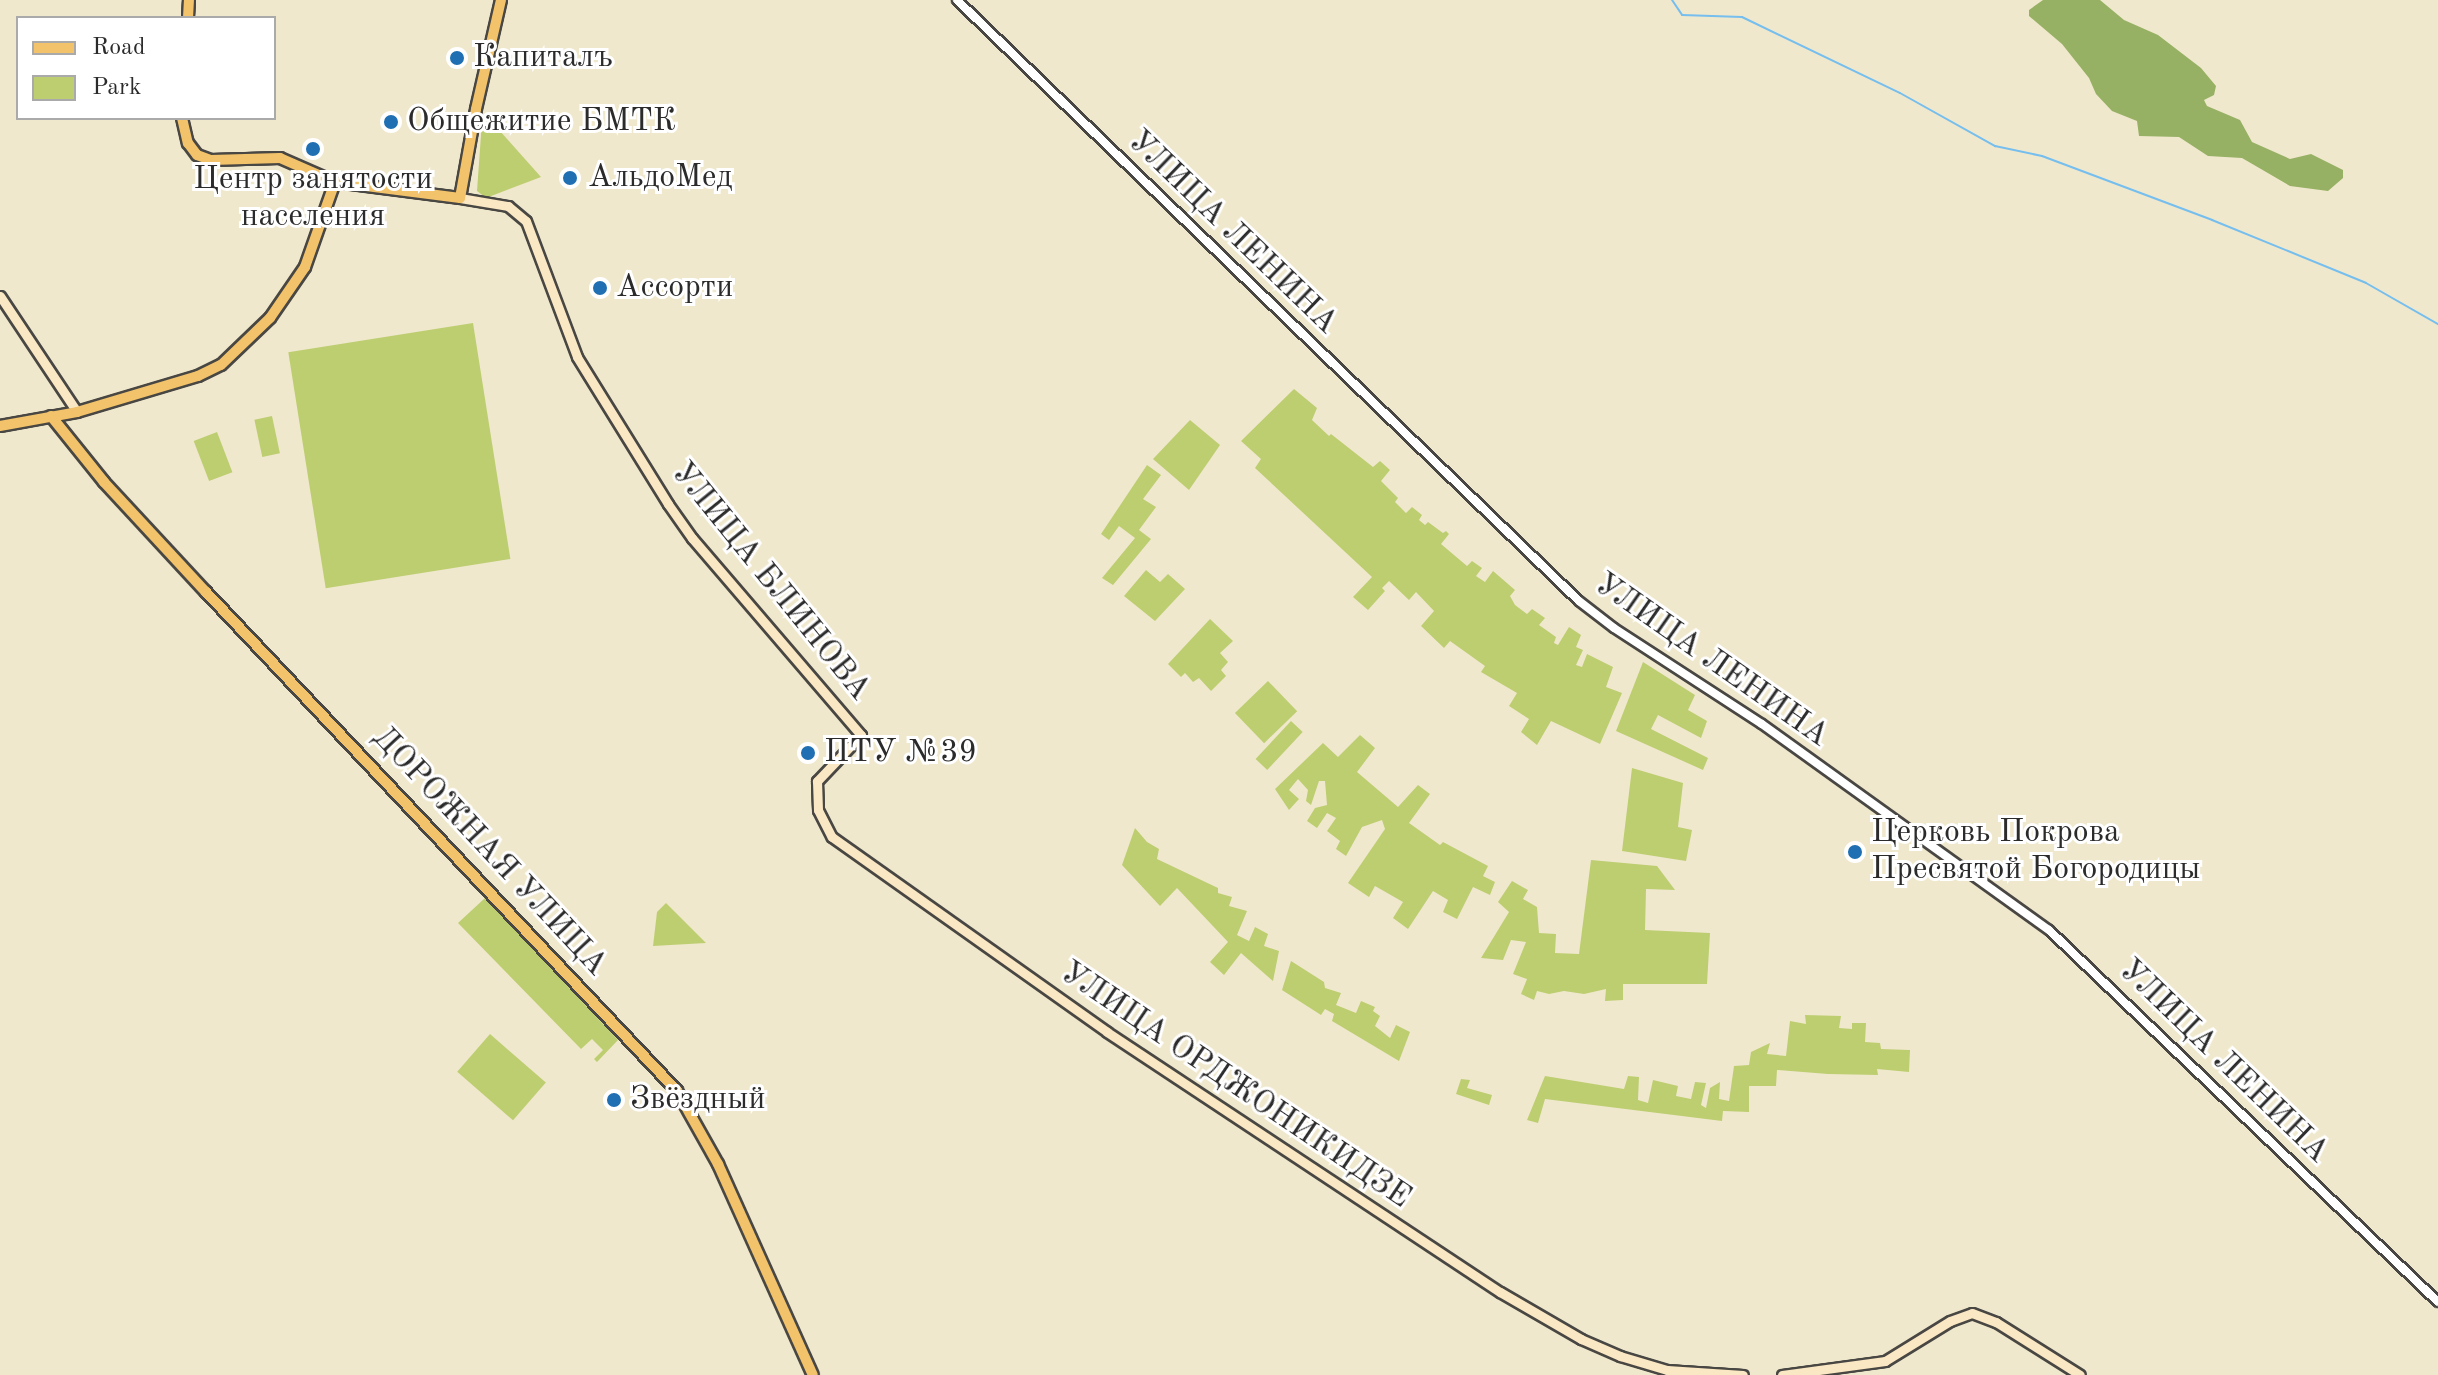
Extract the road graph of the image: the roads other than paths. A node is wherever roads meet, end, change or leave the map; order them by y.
1 (501, 0) edge
2 (957, 0) edge
3 (182, 120) edge
4 (335, 182) junction
5 (460, 198) junction
6 (0, 296) edge
7 (77, 412) junction
8 (51, 416) junction
9 (0, 426) edge
10 (861, 735) joint
11 (2438, 1302) edge
12 (813, 1375) edge
13 (1743, 1375) edge
14 (1782, 1375) edge
15 (2080, 1375) edge

1 - 5 main road
2 - 11 street, УЛИЦА ЛЕНИНА
3 - 4 main road, УЛИЦА БЛИНОВА
4 - 5 main road, УЛИЦА БЛИНОВА
4 - 7 main road
5 - 10 main road, УЛИЦА БЛИНОВА
6 - 7 main road
7 - 8 main road
8 - 9 main road
8 - 12 main road, ДОРОЖНАЯ УЛИЦА
10 - 13 main road, УЛИЦА ОРДЖОНИКИДЗЕ
14 - 15 main road

